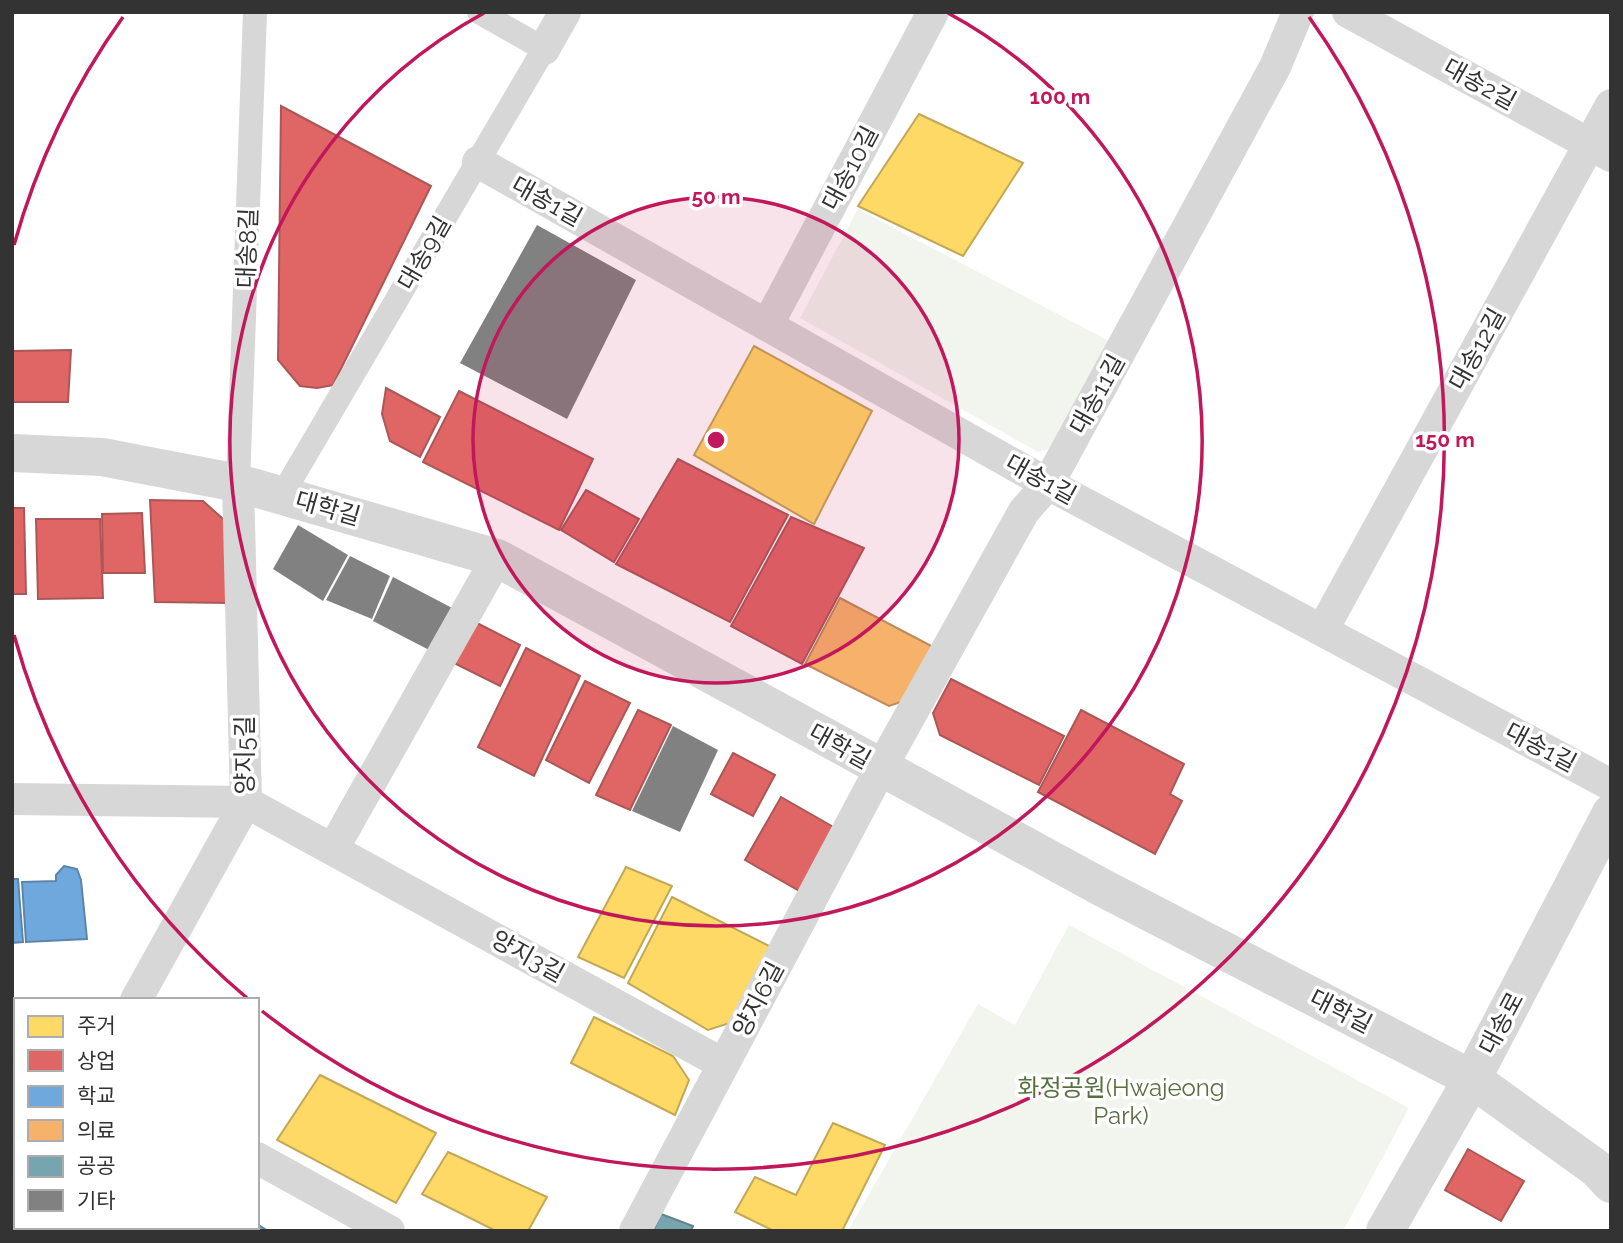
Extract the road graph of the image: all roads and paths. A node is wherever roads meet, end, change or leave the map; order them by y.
1 (255, 12) edge
2 (479, 12) edge
3 (565, 12) edge
4 (933, 12) edge
5 (1298, 12) edge
6 (1348, 12) edge
7 (544, 49) junction
8 (1611, 105) edge
9 (1600, 150) edge
10 (478, 162) junction
11 (768, 324) junction
12 (12, 453) edge
13 (238, 483) junction
14 (1048, 484) junction
15 (282, 495) junction
16 (497, 558) junction
17 (1323, 629) junction
18 (881, 768) junction
19 (1611, 785) edge
20 (12, 799) edge
21 (247, 802) junction
22 (1611, 813) edge
23 (333, 849) junction
24 (137, 998) edge
25 (723, 1064) junction
26 (1472, 1079) junction
27 (259, 1159) edge
28 (1611, 1184) edge
29 (389, 1231) edge
30 (635, 1231) edge
31 (1385, 1231) edge

1 - 13 street, 대송8길
2 - 7 street
3 - 7 street, 대송9길
4 - 11 street, 대송10길
5 - 14 street, 대송11길
6 - 9 street, 대송2길
7 - 10 street, 대송9길
8 - 9 street, 대송12길
9 - 17 street, 대송12길
10 - 11 street, 대송1길
10 - 15 street, 대송9길
11 - 14 street, 대송1길
12 - 13 street, 대학길
13 - 15 street, 대학길
13 - 21 street, 양지5길
14 - 17 street, 대송1길
14 - 18 street, 대송11길
15 - 16 street, 대학길
16 - 18 street, 대학길
16 - 23 street
17 - 19 street, 대송1길
18 - 25 street, 양지6길
18 - 26 street, 대학길
20 - 21 street, 양지3길
21 - 23 street, 양지3길
21 - 24 street, 양지5길
22 - 26 street, 대송로
23 - 25 street, 양지3길
25 - 30 street, 양지6길
26 - 28 street, 대학길
26 - 31 street, 대송로
27 - 29 street

